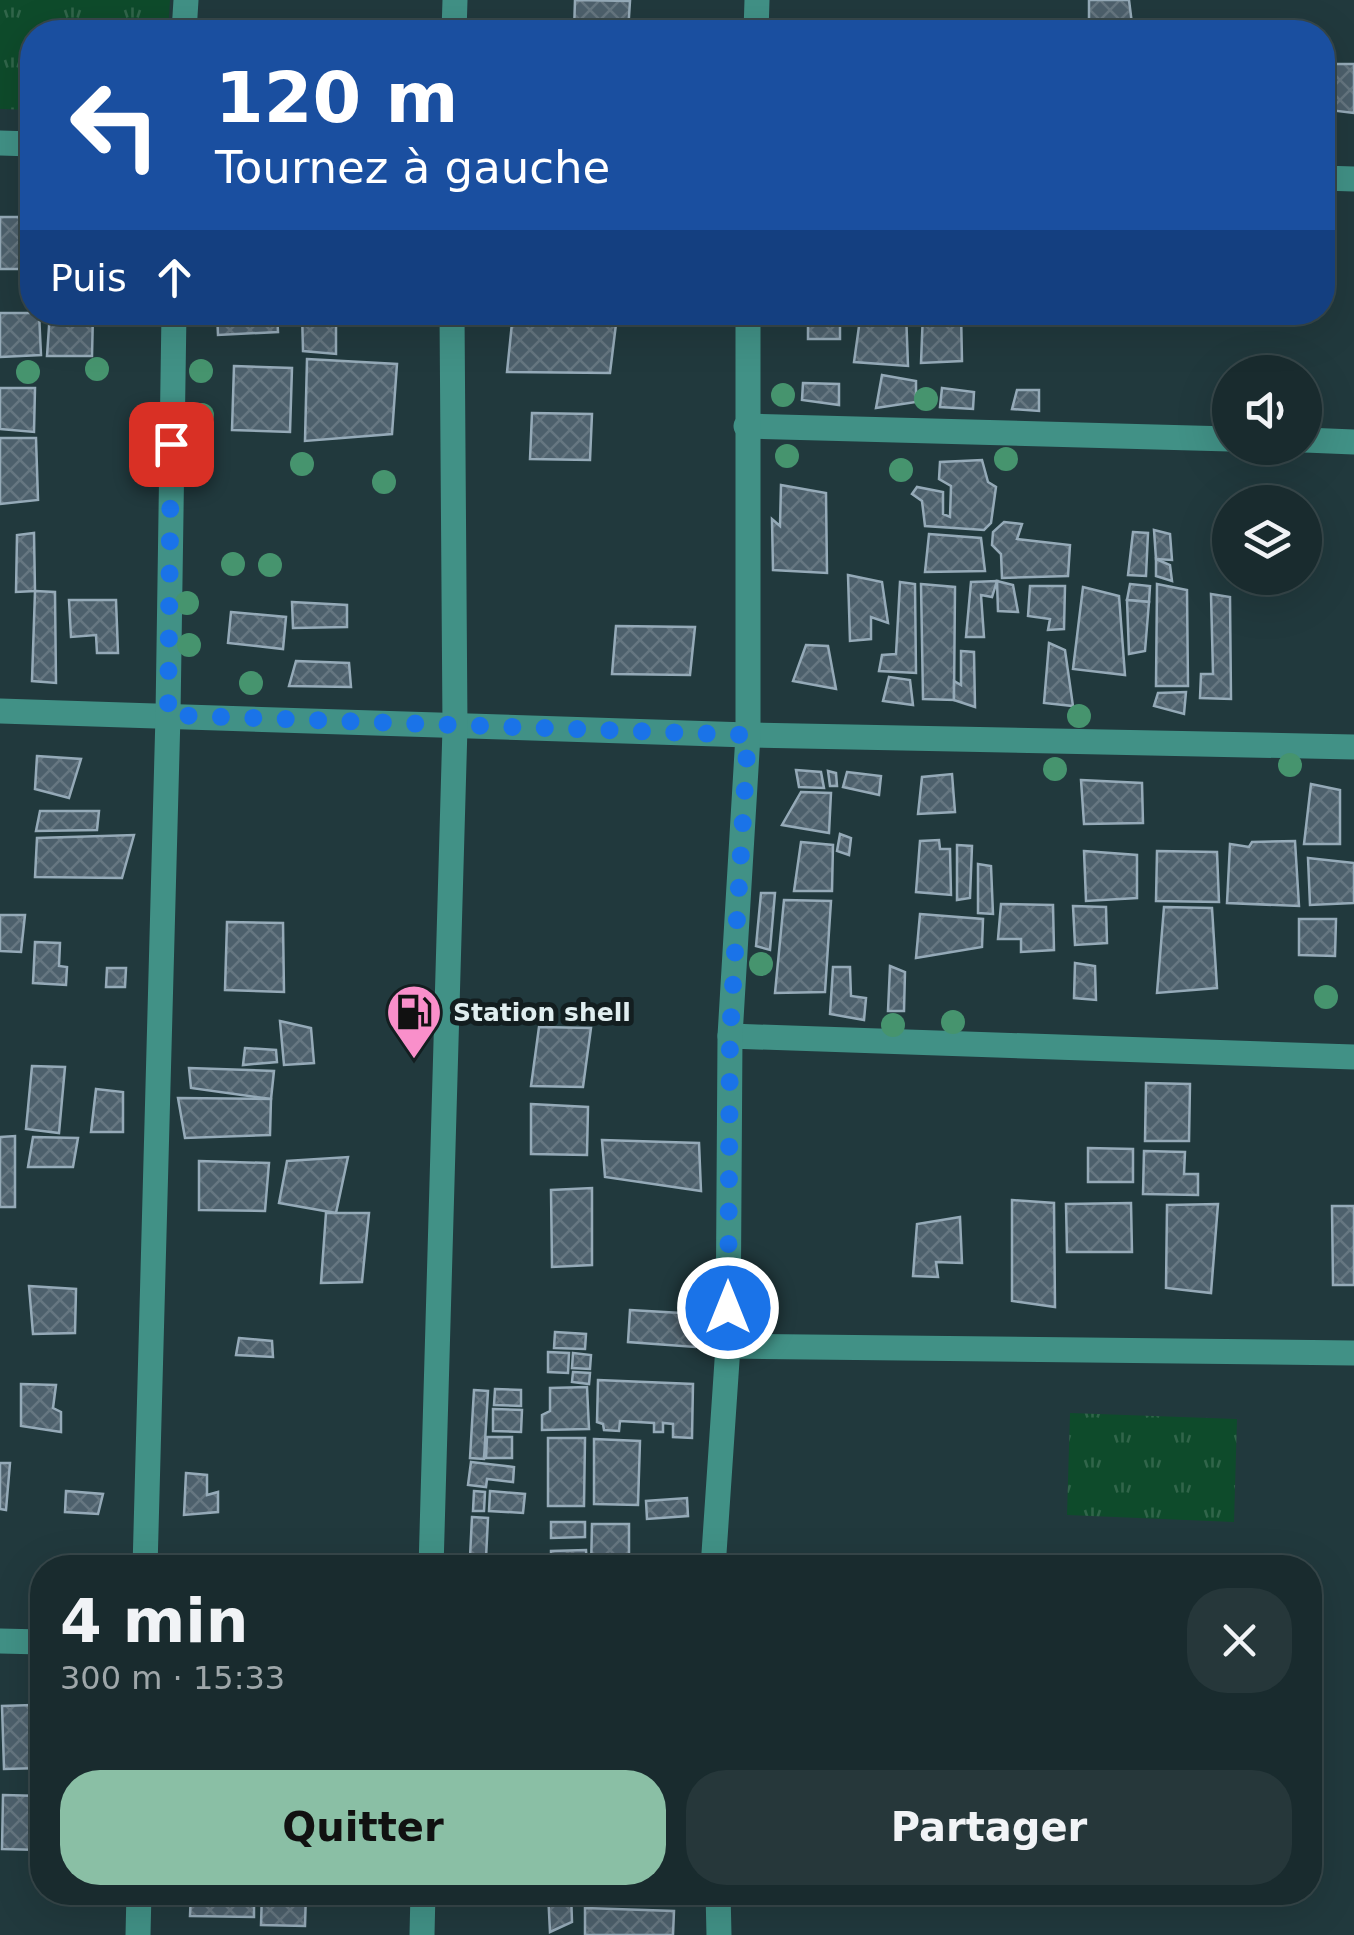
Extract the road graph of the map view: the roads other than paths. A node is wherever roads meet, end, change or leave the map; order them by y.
1 (174, 325) edge
2 (452, 325) edge
3 (748, 325) edge
4 (746, 426) junction
5 (1212, 438) edge
6 (1322, 441) edge
7 (1354, 442) edge
8 (0, 712) edge
9 (168, 715) junction
10 (455, 727) junction
11 (748, 735) junction
12 (1354, 746) edge
13 (730, 1036) junction
14 (1354, 1057) edge
15 (728, 1346) junction
16 (1354, 1353) edge
17 (145, 1555) edge
18 (431, 1555) edge
19 (714, 1555) edge
20 (0, 1641) edge
21 (30, 1642) edge
22 (139, 1905) edge
23 (423, 1905) edge
24 (719, 1905) edge
25 (138, 1935) edge
26 (422, 1935) edge
27 (720, 1935) edge

1 - 9 street
2 - 10 street
3 - 4 street
4 - 5 street
4 - 11 street
6 - 7 street
8 - 9 street
9 - 10 street
9 - 17 street
10 - 11 street
10 - 18 street
11 - 12 street
11 - 13 street
13 - 14 street
13 - 15 street
15 - 16 street
15 - 19 street
20 - 21 street
22 - 25 street
23 - 26 street
24 - 27 street

